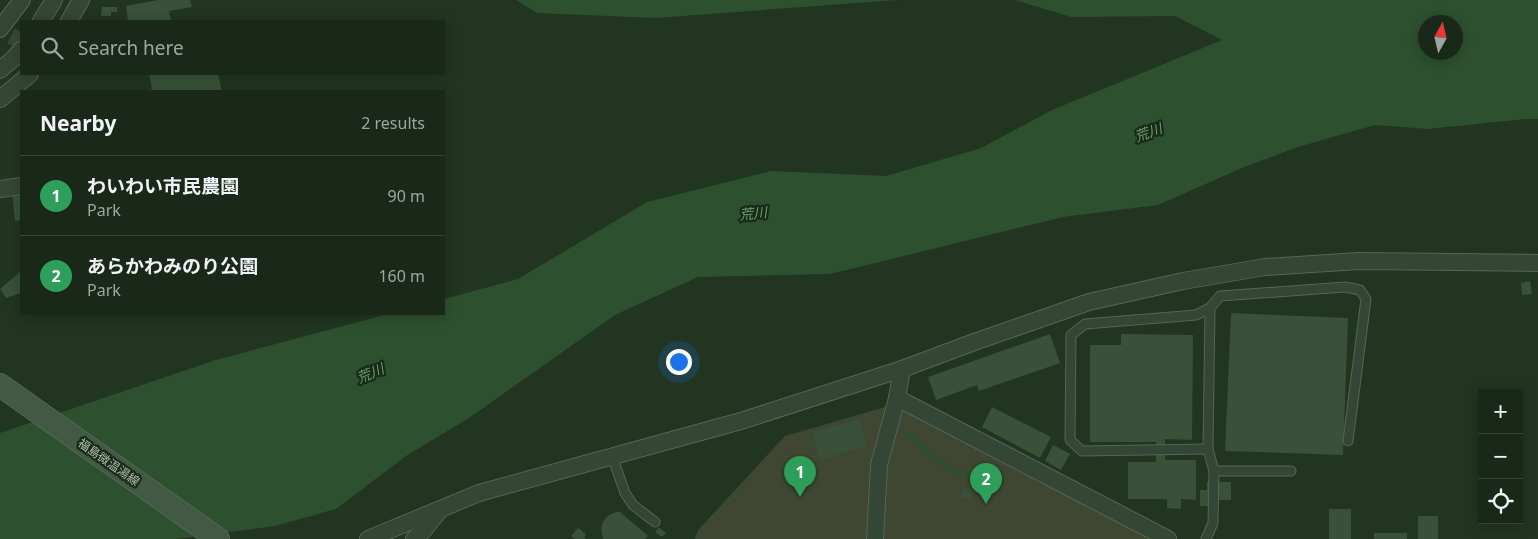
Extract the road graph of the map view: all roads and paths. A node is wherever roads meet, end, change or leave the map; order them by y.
1 (22, 0) edge
2 (54, 0) edge
3 (81, 0) edge
4 (42, 20) edge
5 (70, 20) edge
6 (4, 32) edge
7 (20, 51) edge
8 (0, 70) edge
9 (29, 75) edge
10 (0, 99) edge
11 (20, 186) edge
12 (0, 189) edge
13 (1538, 262) edge
14 (1210, 308) junction
15 (902, 369) junction
16 (0, 385) edge
17 (897, 398) junction
18 (1348, 441) dead end
19 (1208, 449) junction
20 (612, 456) junction
21 (1214, 471) junction
22 (1292, 471) dead end
23 (441, 509) junction
24 (655, 522) dead end
25 (217, 539) edge
26 (368, 539) edge
27 (414, 539) edge
28 (875, 539) edge
29 (1168, 539) edge
30 (1206, 539) edge

1 - 6 street
2 - 4 street
3 - 5 street
7 - 8 street
9 - 10 street
11 - 12 street
13 - 15 street
14 - 18 lane
14 - 19 lane
14 - 19 lane
15 - 17 street
15 - 20 street
16 - 25 main road, 福島微温湯線
17 - 28 street
17 - 29 street
19 - 21 lane
20 - 23 street
20 - 24 lane
21 - 22 lane
21 - 30 lane
23 - 26 street
23 - 27 street

